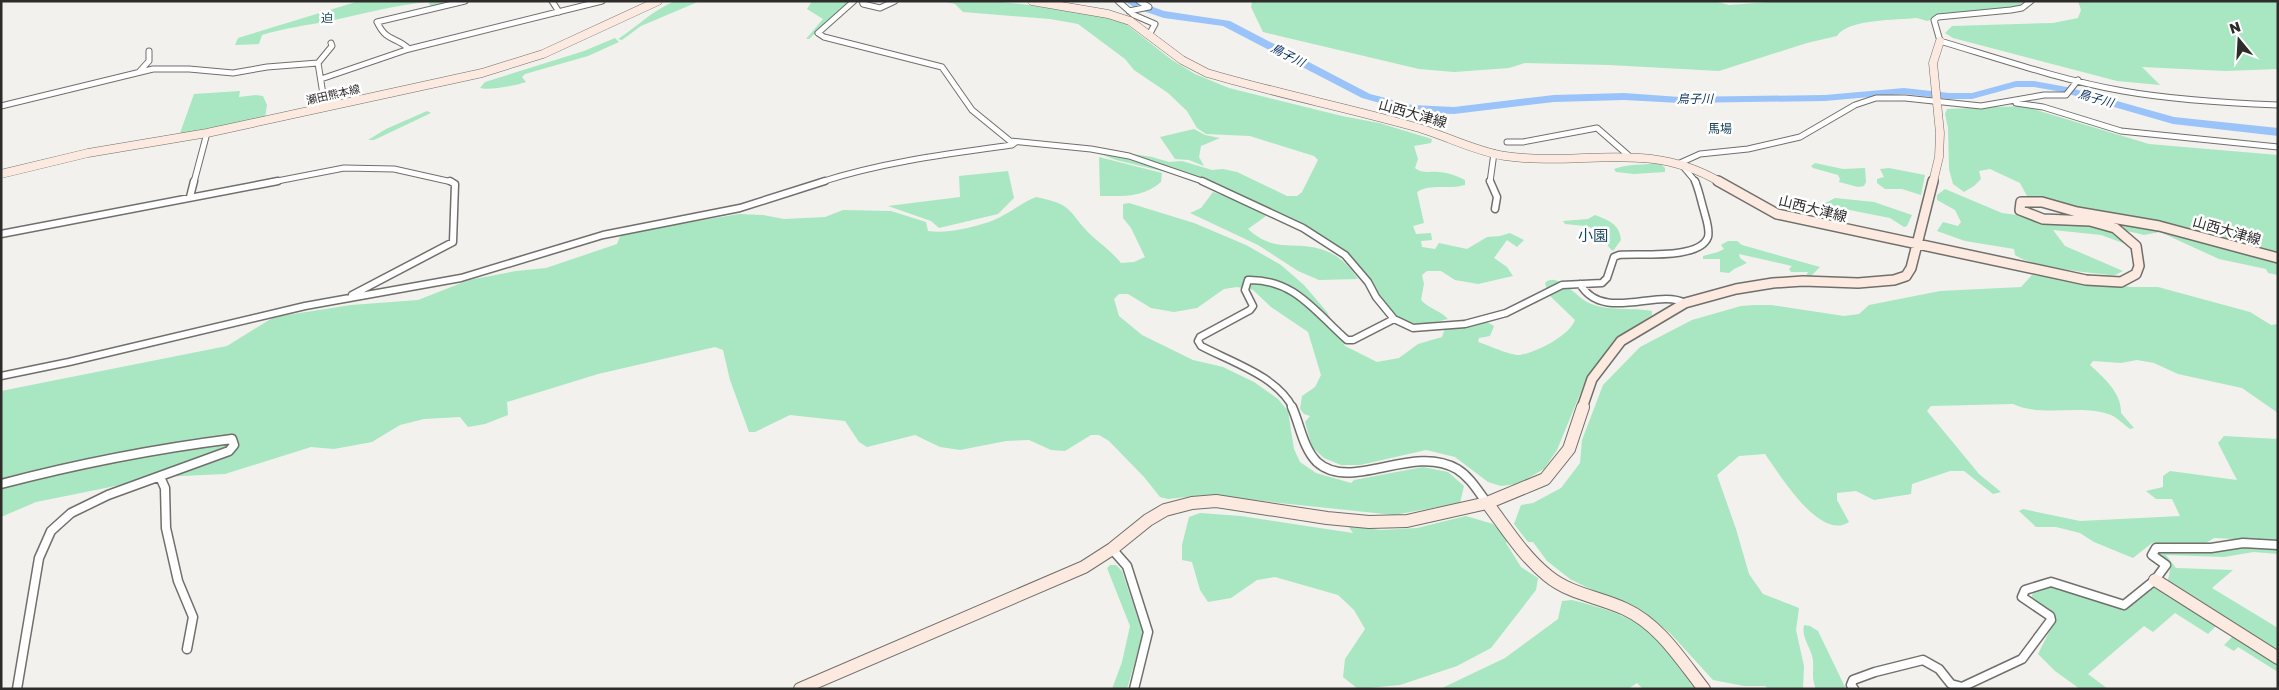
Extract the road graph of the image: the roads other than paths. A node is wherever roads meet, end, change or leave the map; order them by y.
1 (465, 1) edge
2 (552, 1) edge
3 (602, 1) edge
4 (658, 1) edge
5 (854, 1) edge
6 (862, 1) edge
7 (895, 1) edge
8 (1032, 1) edge
9 (1118, 1) edge
10 (1139, 1) edge
11 (2031, 1) edge
12 (1130, 10) junction
13 (559, 12) junction
14 (1149, 35) junction
15 (1940, 41) junction
16 (331, 43) dead end
17 (409, 49) junction
18 (149, 51) dead end
19 (318, 64) junction
20 (139, 72) junction
21 (321, 79) junction
22 (2078, 80) junction
23 (1936, 101) junction
24 (2008, 102) junction
25 (2278, 105) edge
26 (1, 106) edge
27 (324, 107) junction
28 (207, 133) junction
29 (1016, 142) junction
30 (1507, 142) dead end
31 (2278, 147) edge
32 (1494, 153) junction
33 (1628, 154) junction
34 (1680, 163) junction
35 (1, 174) edge
36 (190, 197) junction
37 (1495, 209) dead end
38 (1, 234) edge
39 (1917, 244) junction
40 (2278, 258) edge
41 (1580, 284) junction
42 (345, 299) junction
43 (1685, 303) junction
44 (1394, 319) junction
45 (1, 376) edge
46 (160, 477) junction
47 (1, 484) edge
48 (1487, 503) junction
49 (2278, 545) edge
50 (1112, 549) junction
51 (2155, 580) junction
52 (187, 649) dead end
53 (2278, 658) edge
54 (17, 689) edge
55 (800, 689) edge
56 (1134, 689) edge
57 (1704, 689) edge
58 (1854, 689) edge

1 - 17 street
2 - 13 street
3 - 13 street
4 - 27 main road, 瀬田熊本線
5 - 29 street
6 - 7 street
8 - 14 main road, 山西大津線
9 - 12 street
10 - 12 street
11 - 15 street
12 - 14 street
13 - 17 street
14 - 32 main road, 山西大津線
15 - 22 street
15 - 23 main road
16 - 19 street
17 - 21 street
18 - 20 street
19 - 20 street
19 - 21 street
20 - 26 street
21 - 27 street
22 - 24 street
22 - 25 street
23 - 24 street
23 - 34 street
23 - 39 main road
24 - 31 street
27 - 28 main road, 瀬田熊本線
28 - 35 main road, 瀬田熊本線
28 - 36 street
29 - 42 street
29 - 44 street
30 - 33 street
32 - 33 main road, 山西大津線
32 - 37 street
33 - 34 main road, 山西大津線
34 - 39 main road, 山西大津線
34 - 41 street
36 - 38 street
36 - 42 street
39 - 40 main road, 山西大津線
39 - 43 main road
41 - 43 street
41 - 44 street
42 - 45 street
43 - 48 main road
44 - 48 street
46 - 47 street
46 - 52 street
46 - 54 street
48 - 50 main road
48 - 57 main road
49 - 51 street
50 - 55 main road
50 - 56 street
51 - 53 main road
51 - 58 street

